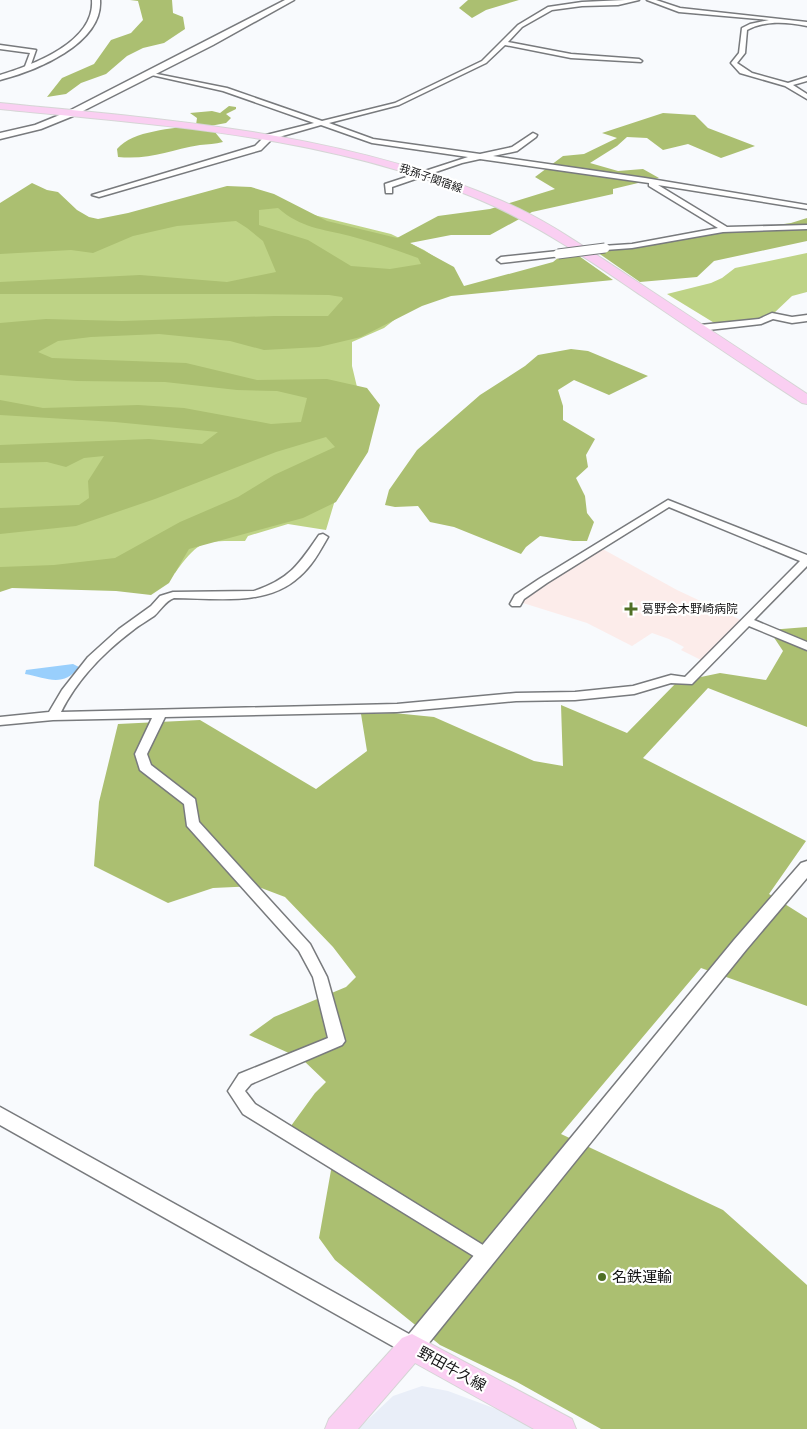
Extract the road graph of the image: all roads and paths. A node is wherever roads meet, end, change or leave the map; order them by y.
1 (96, 0) edge
2 (290, 0) edge
3 (636, 0) edge
4 (650, 0) edge
5 (559, 3) edge
6 (784, 20) junction
7 (807, 24) edge
8 (505, 43) junction
9 (0, 47) edge
10 (639, 61) dead end
11 (27, 69) junction
12 (149, 73) junction
13 (0, 78) edge
14 (807, 79) edge
15 (788, 85) junction
16 (807, 97) edge
17 (0, 106) edge
18 (70, 114) junction
19 (320, 124) junction
20 (533, 135) dead end
21 (0, 136) edge
22 (269, 137) junction
23 (482, 156) junction
24 (421, 174) junction
25 (645, 180) junction
26 (389, 192) dead end
27 (96, 195) dead end
28 (807, 207) edge
29 (807, 227) edge
30 (726, 230) junction
31 (501, 260) dead end
32 (807, 318) edge
33 (700, 328) junction
34 (807, 400) edge
35 (323, 537) dead end
36 (807, 560) edge
37 (516, 604) dead end
38 (746, 621) junction
39 (807, 646) edge
40 (160, 715) junction
41 (53, 716) junction
42 (0, 721) edge
43 (807, 867) edge
44 (0, 1115) edge
45 (485, 1256) junction
46 (412, 1347) junction
47 (339, 1429) edge
48 (562, 1429) edge

1 - 11 street
2 - 12 street
3 - 5 street
4 - 6 street
5 - 8 street
6 - 7 street
6 - 15 street
8 - 10 street
8 - 19 street
9 - 11 street
11 - 13 street
12 - 18 street
12 - 19 street
14 - 15 street
15 - 16 street
17 - 18 main road, 我孫子関宿線
18 - 21 street
18 - 22 main road, 我孫子関宿線
19 - 22 street
19 - 23 street
20 - 23 street
22 - 24 main road, 我孫子関宿線
22 - 27 street
23 - 24 street
23 - 25 street
24 - 26 street
24 - 33 main road, 我孫子関宿線
25 - 28 street
25 - 30 street
29 - 30 street
30 - 31 street, bridge
32 - 33 street
33 - 34 main road, 我孫子関宿線
35 - 41 street
36 - 37 street
36 - 38 street
38 - 39 street
38 - 40 street
40 - 41 street
40 - 45 street
41 - 42 street
43 - 45 street
44 - 46 street
45 - 46 street
46 - 47 main road, 野田牛久線
46 - 48 main road, 野田牛久線

